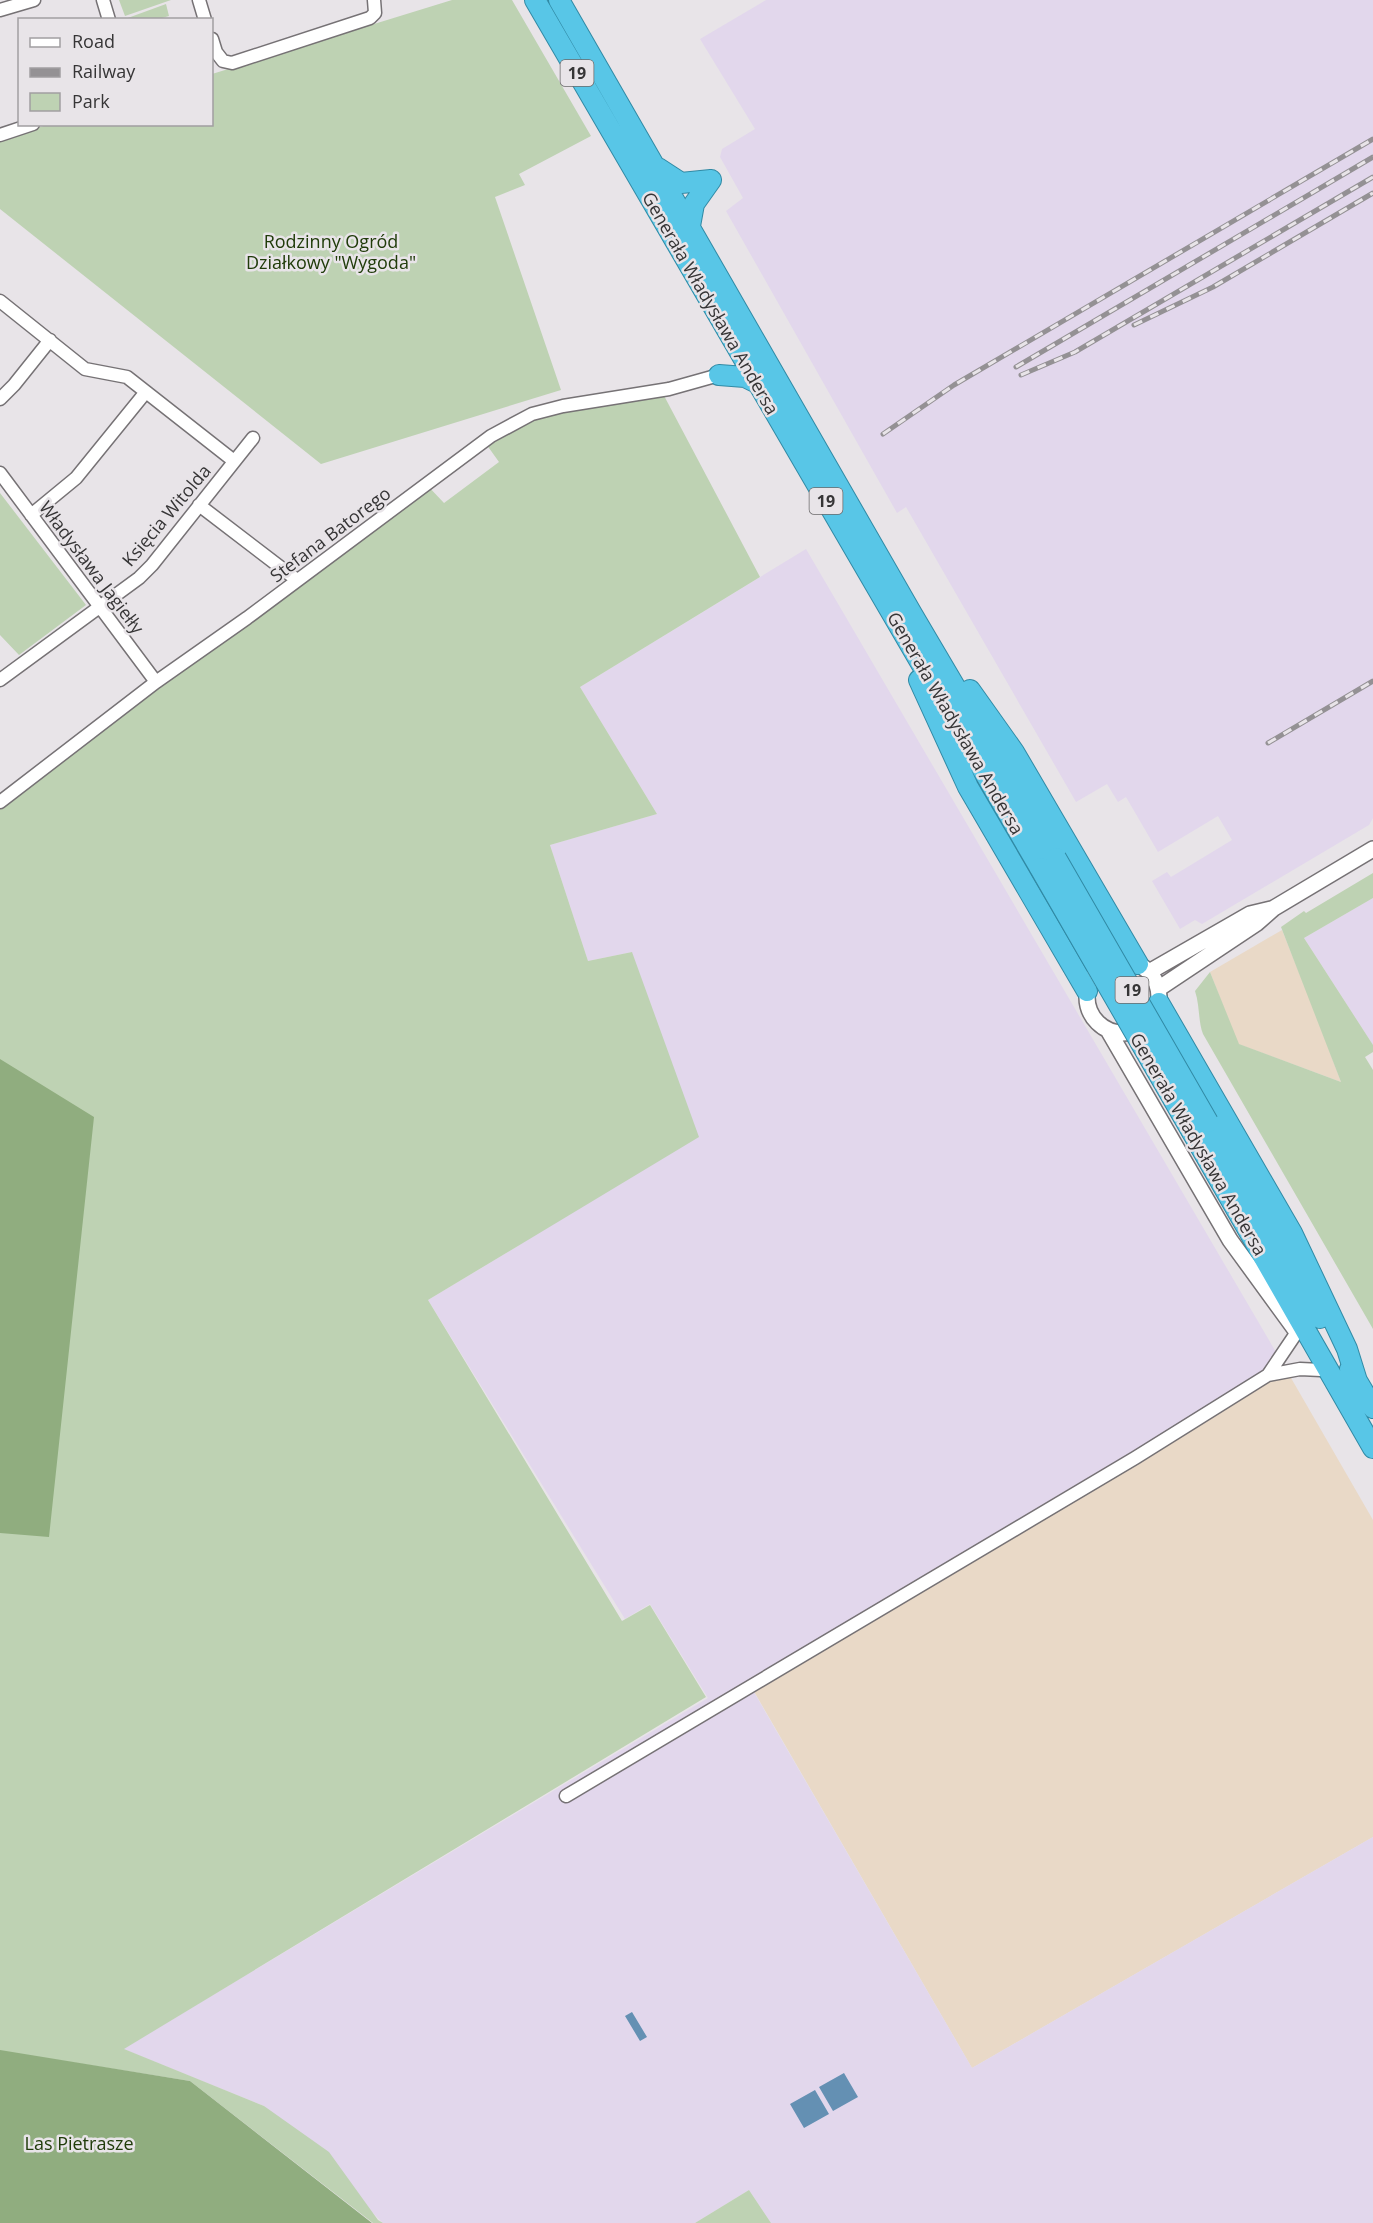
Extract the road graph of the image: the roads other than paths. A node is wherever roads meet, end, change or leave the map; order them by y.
1 (34, 0) edge
2 (103, 0) edge
3 (199, 0) edge
4 (374, 0) edge
5 (535, 0) edge
6 (560, 0) edge
7 (0, 10) edge
8 (108, 18) edge
9 (204, 18) edge
10 (213, 42) edge
11 (27, 126) edge
12 (0, 135) edge
13 (656, 167) junction
14 (690, 226) junction
15 (0, 301) edge
16 (50, 340) junction
17 (734, 340) junction
18 (719, 375) junction
19 (757, 383) junction
20 (145, 393) junction
21 (0, 399) edge
22 (253, 438) dead end
23 (234, 461) junction
24 (0, 473) edge
25 (199, 505) junction
26 (31, 515) junction
27 (297, 580) junction
28 (99, 606) junction
29 (904, 617) junction
30 (0, 680) edge
31 (156, 681) junction
32 (0, 802) edge
33 (1373, 849) edge
34 (1274, 908) junction
35 (1144, 968) junction
36 (1087, 992) junction
37 (1159, 996) junction
38 (1108, 1030) junction
39 (1200, 1127) junction
40 (1297, 1332) junction
41 (1320, 1371) junction
42 (1268, 1375) junction
43 (1357, 1381) junction
44 (1336, 1386) junction
45 (1373, 1408) edge
46 (1373, 1448) edge
47 (566, 1796) dead end

1 - 7 street
2 - 8 street
3 - 9 street
4 - 10 street
5 - 17 highway, Generała Władysława Andersa / 19
6 - 13 highway, Generała Władysława Andersa / 19
11 - 12 street
13 - 14 highway, Generała Władysława Andersa / 19
13 - 14 highway
14 - 29 highway, Generała Władysława Andersa / 19
15 - 16 street
16 - 20 street
16 - 21 street
17 - 18 highway
17 - 19 highway, Generała Władysława Andersa / 19
18 - 19 highway
18 - 27 street, Stefana Batorego
19 - 29 highway, Generała Władysława Andersa / 19
20 - 23 street
20 - 26 street
22 - 23 street, Księcia Witolda
23 - 25 street, Księcia Witolda
24 - 26 street, Władysława Jagiełły
25 - 27 street
25 - 28 street, Księcia Witolda
26 - 28 street, Władysława Jagiełły
27 - 31 street, Stefana Batorego
28 - 30 street, Księcia Witolda
28 - 31 street, Władysława Jagiełły
29 - 35 highway
29 - 36 highway
29 - 39 highway, Generała Władysława Andersa / 19, bridge
31 - 32 street, Stefana Batorego
33 - 34 street
34 - 35 street
34 - 37 street
35 - 36 street
35 - 37 street
36 - 38 street
37 - 38 street
37 - 43 highway
38 - 40 street
39 - 43 highway, Generała Władysława Andersa / 19
39 - 44 highway, Generała Władysława Andersa / 19
40 - 41 highway
40 - 42 street
41 - 42 street
41 - 44 highway
42 - 47 street
43 - 45 highway, Generała Władysława Andersa / 19
44 - 46 highway, Generała Władysława Andersa / 19

